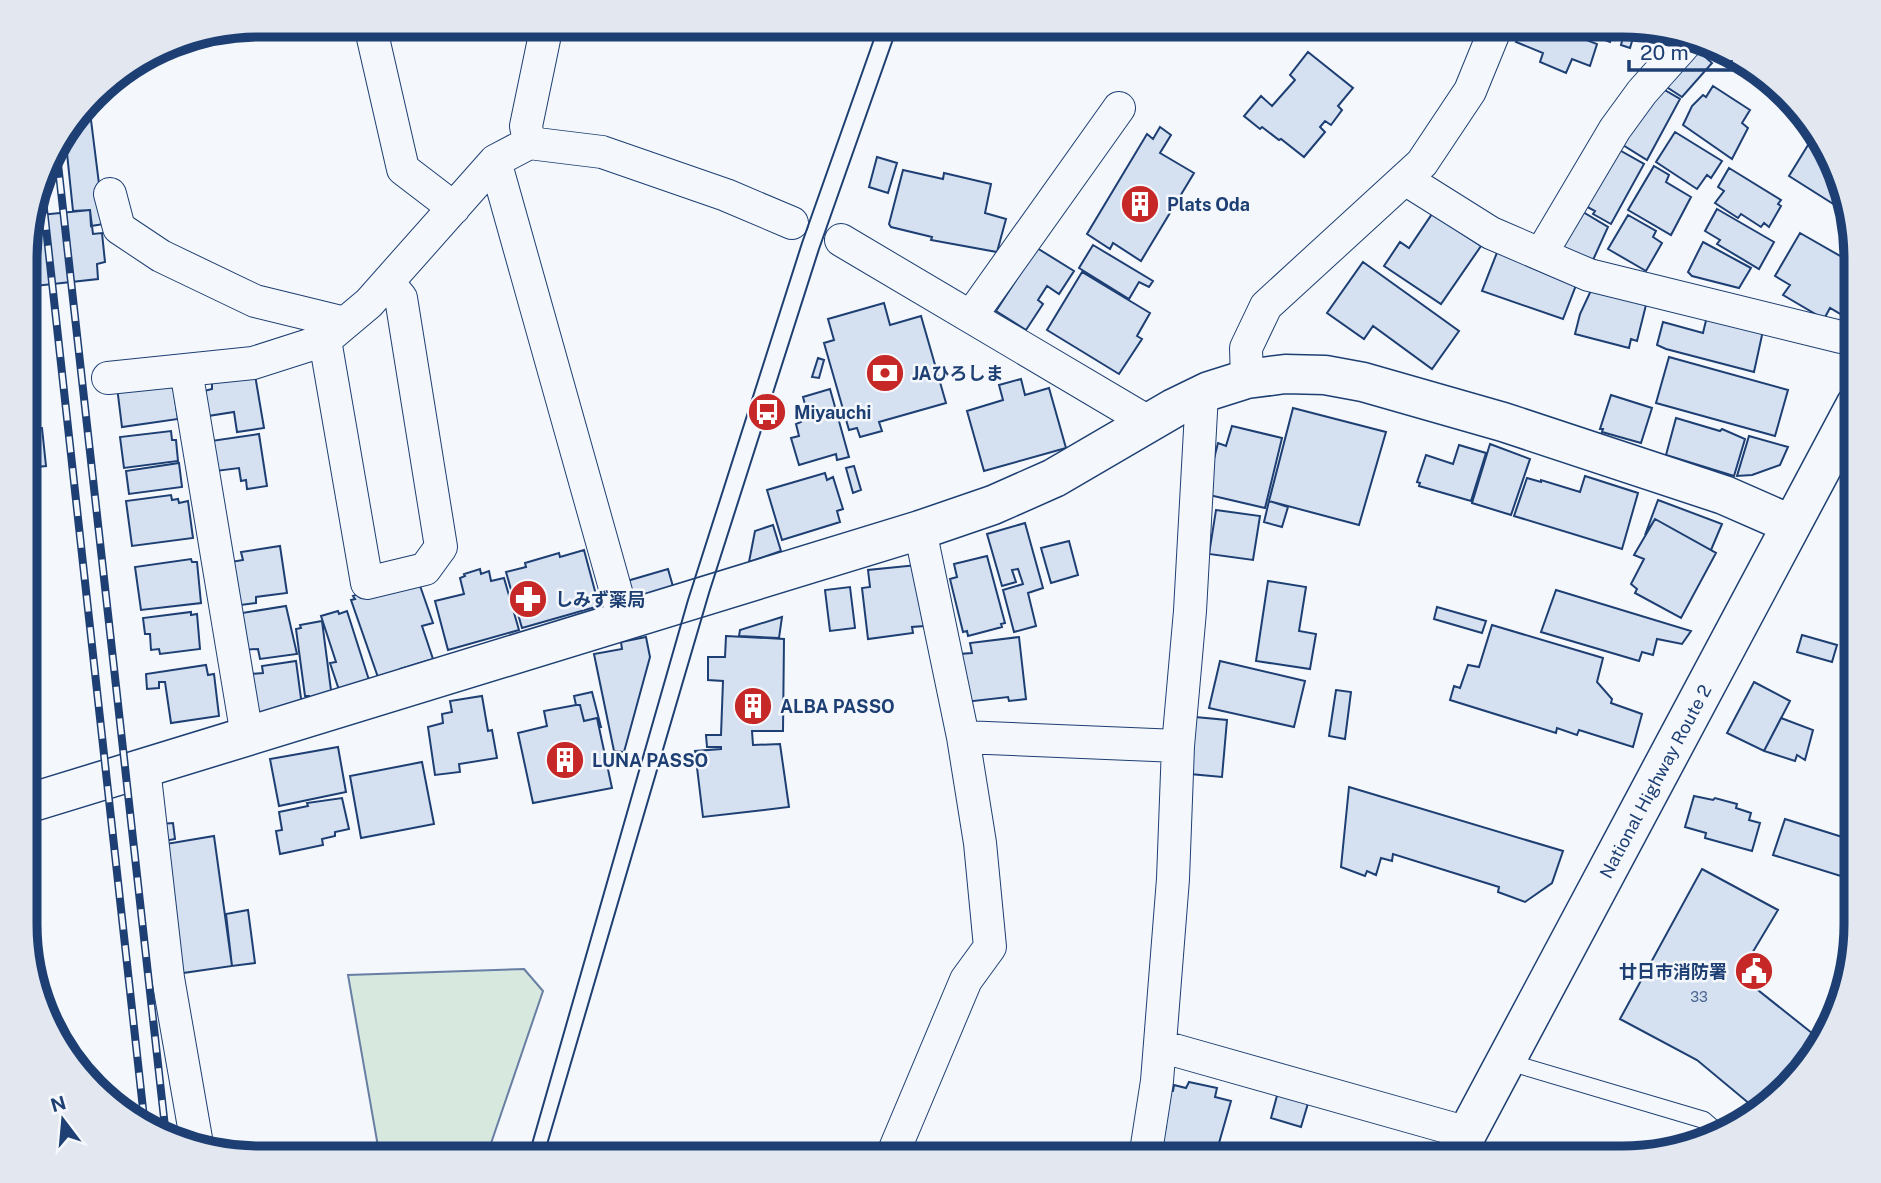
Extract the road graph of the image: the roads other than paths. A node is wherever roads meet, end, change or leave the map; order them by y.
1 (373, 37) edge
2 (544, 37) edge
3 (1492, 37) edge
4 (1683, 46) edge
5 (1119, 108) dead end
6 (529, 143) junction
7 (495, 161) junction
8 (1405, 179) junction
9 (110, 194) dead end
10 (454, 208) junction
11 (792, 223) dead end
12 (841, 240) dead end
13 (1541, 254) junction
14 (388, 282) junction
15 (971, 316) junction
16 (335, 332) junction
17 (1844, 336) edge
18 (186, 370) junction
19 (108, 377) dead end
20 (1247, 379) junction
21 (1202, 394) junction
22 (1150, 423) junction
23 (1844, 426) edge
24 (1790, 524) junction
25 (920, 530) junction
26 (624, 620) junction
27 (247, 736) junction
28 (962, 737) junction
29 (1178, 746) junction
30 (144, 768) junction
31 (37, 801) edge
32 (1160, 1046) junction
33 (1505, 1061) junction
34 (1712, 1127) edge
35 (196, 1137) edge
36 (1461, 1145) edge
37 (896, 1146) edge
38 (1147, 1146) edge

1 - 10 street
2 - 6 street
3 - 8 street
4 - 13 street
5 - 15 street
6 - 7 street
6 - 11 street
7 - 10 street
7 - 26 street
8 - 13 street
8 - 20 street
9 - 16 street
10 - 14 street
12 - 15 street
13 - 17 street
14 - 16 street
14 - 16 street
15 - 22 street
16 - 18 street
18 - 19 street
18 - 27 street
20 - 21 main road
20 - 24 main road
21 - 22 main road
21 - 29 street
22 - 25 main road
23 - 24 main road, National Highway Route 2
24 - 33 main road, National Highway Route 2
25 - 26 main road
25 - 28 street
26 - 27 main road
27 - 30 main road
28 - 29 street
28 - 37 street
29 - 32 street
30 - 31 main road
30 - 35 street
32 - 36 street
32 - 38 street
33 - 34 lane
33 - 36 main road, National Highway Route 2

